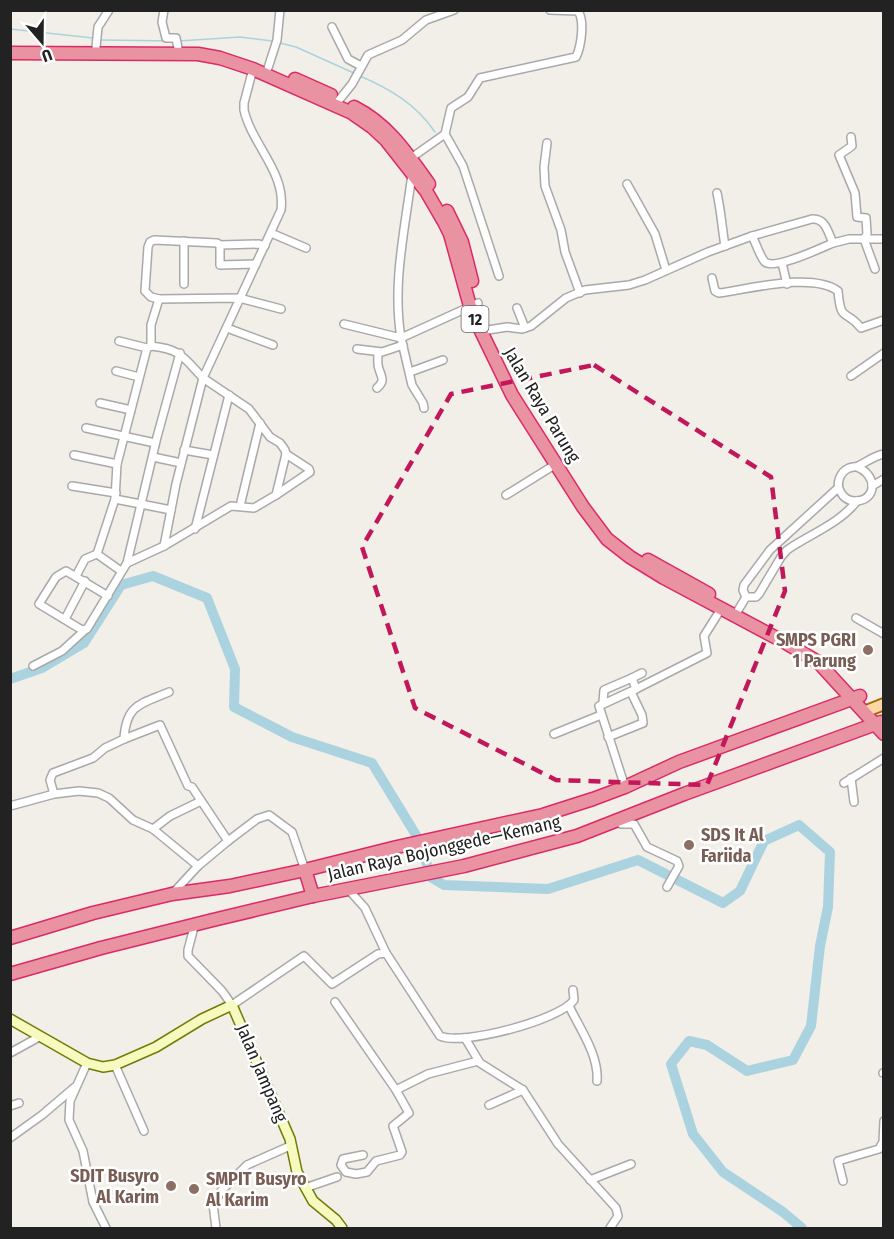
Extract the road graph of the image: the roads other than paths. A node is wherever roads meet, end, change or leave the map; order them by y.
1 (109, 10) edge
2 (164, 10) edge
3 (280, 10) edge
4 (454, 10) edge
5 (550, 10) edge
6 (591, 21) dead end
7 (582, 24) junction
8 (332, 27) dead end
9 (96, 42) junction
10 (177, 43) junction
11 (10, 45) edge
12 (37, 49) junction
13 (10, 53) edge
14 (268, 68) junction
15 (253, 69) junction
16 (358, 72) junction
17 (337, 102) junction
18 (442, 136) junction
19 (851, 137) dead end
20 (547, 143) dead end
21 (411, 158) junction
22 (412, 174) junction
23 (627, 184) dead end
24 (717, 193) dead end
25 (271, 233) junction
26 (752, 236) junction
27 (864, 239) junction
28 (884, 239) edge
29 (184, 241) junction
30 (833, 243) junction
31 (220, 245) junction
32 (265, 246) junction
33 (725, 246) junction
34 (306, 248) dead end
35 (782, 263) junction
36 (256, 264) junction
37 (875, 269) dead end
38 (666, 270) junction
39 (500, 276) dead end
40 (712, 278) dead end
41 (184, 284) dead end
42 (787, 284) junction
43 (580, 293) junction
44 (159, 298) junction
45 (239, 298) junction
46 (474, 304) junction
47 (517, 308) dead end
48 (280, 309) dead end
49 (884, 320) edge
50 (344, 324) dead end
51 (227, 328) junction
52 (521, 328) junction
53 (488, 330) junction
54 (119, 341) dead end
55 (402, 342) junction
56 (273, 345) dead end
57 (149, 347) junction
58 (357, 349) dead end
59 (378, 352) junction
60 (180, 353) junction
61 (884, 353) edge
62 (443, 360) dead end
63 (116, 371) dead end
64 (410, 372) junction
65 (851, 376) dead end
66 (139, 377) junction
67 (203, 378) junction
68 (377, 388) dead end
69 (229, 395) junction
70 (100, 403) dead end
71 (424, 408) dead end
72 (131, 410) junction
73 (260, 423) junction
74 (86, 428) dead end
75 (124, 436) junction
76 (155, 443) junction
77 (184, 450) junction
78 (286, 454) junction
79 (884, 454) edge
80 (74, 455) dead end
81 (213, 455) junction
82 (153, 457) junction
83 (181, 463) junction
84 (117, 464) junction
85 (556, 464) junction
86 (857, 467) junction
87 (884, 480) edge
88 (72, 486) dead end
89 (872, 486) junction
90 (838, 488) junction
91 (276, 495) junction
92 (506, 495) dead end
93 (115, 496) junction
94 (857, 501) junction
95 (141, 504) junction
96 (240, 506) junction
97 (171, 510) junction
98 (195, 528) junction
99 (164, 546) junction
100 (770, 550) junction
101 (97, 554) junction
102 (781, 557) junction
103 (127, 563) junction
104 (120, 571) junction
105 (76, 576) junction
106 (85, 581) junction
107 (108, 596) junction
108 (748, 598) junction
109 (721, 609) junction
110 (736, 614) junction
111 (856, 618) dead end
112 (65, 619) junction
113 (85, 630) junction
114 (884, 634) edge
115 (33, 666) dead end
116 (642, 673) dead end
117 (632, 678) junction
118 (634, 691) junction
119 (169, 692) dead end
120 (856, 697) junction
121 (603, 702) junction
122 (884, 704) edge
123 (868, 711) junction
124 (601, 715) junction
125 (881, 726) edge
126 (554, 734) dead end
127 (608, 736) junction
128 (124, 739) junction
129 (884, 758) edge
130 (851, 778) junction
131 (844, 783) dead end
132 (625, 787) junction
133 (54, 794) junction
134 (201, 801) junction
135 (855, 802) dead end
136 (10, 806) edge
137 (617, 821) junction
138 (153, 829) junction
139 (228, 842) junction
140 (198, 866) junction
141 (305, 870) junction
142 (667, 887) dead end
143 (348, 889) junction
144 (172, 894) junction
145 (313, 896) junction
146 (193, 931) dead end
147 (10, 938) edge
148 (386, 953) junction
149 (10, 974) edge
150 (573, 990) dead end
151 (335, 1002) dead end
152 (232, 1005) junction
153 (569, 1006) junction
154 (10, 1019) edge
155 (39, 1036) junction
156 (465, 1038) junction
157 (10, 1053) edge
158 (478, 1061) junction
159 (87, 1063) junction
160 (115, 1065) junction
161 (597, 1081) dead end
162 (79, 1083) junction
163 (396, 1090) junction
164 (523, 1090) junction
165 (19, 1103) dead end
166 (489, 1105) dead end
167 (10, 1106) edge
168 (884, 1121) edge
169 (144, 1131) dead end
170 (10, 1138) edge
171 (290, 1146) junction
172 (363, 1155) dead end
173 (631, 1164) dead end
174 (337, 1177) dead end
175 (590, 1180) junction
176 (843, 1181) dead end
177 (305, 1188) junction
178 (106, 1228) edge
179 (216, 1228) edge
180 (342, 1228) edge
181 (610, 1228) edge

1 - 9 street
2 - 10 street
3 - 14 street
4 - 16 street
5 - 7 street
6 - 7 street
7 - 18 street
8 - 16 street
9 - 10 highway, Jalan Raya Parung / 12
9 - 12 highway, Jalan Raya Parung / 12
10 - 14 highway, Jalan Raya Parung / 12
11 - 12 highway, Jalan Raya Parung / 12
12 - 13 highway, Jalan Raya Parung / 12
12 - 15 highway, Jalan Raya Parung / 12
14 - 17 highway, Jalan Raya Parung / 12
15 - 17 highway, Jalan Raya Parung / 12
15 - 25 street
16 - 17 street
17 - 21 highway, Jalan Raya Parung / 12
17 - 22 highway, Jalan Raya Parung / 12
18 - 21 street
18 - 39 street
19 - 27 street
20 - 43 street
21 - 46 highway, Jalan Raya Parung / 12
22 - 46 highway, Jalan Raya Parung / 12
22 - 55 street
23 - 38 street
24 - 33 street
25 - 32 street
25 - 34 street
26 - 30 street
26 - 33 street
26 - 35 street
27 - 28 street
27 - 30 street
27 - 37 street
29 - 31 street
29 - 41 street
29 - 44 street
30 - 35 street
31 - 32 street
31 - 36 street
32 - 36 street
33 - 38 street
35 - 42 street
36 - 45 street
38 - 43 street
40 - 42 street
42 - 49 street
43 - 52 street
44 - 45 street
44 - 57 street
45 - 48 street
45 - 51 street
46 - 53 highway, Jalan Raya Parung / 12
46 - 55 street
46 - 85 highway, Jalan Raya Parung / 12
47 - 52 street
50 - 55 street
51 - 56 street
51 - 67 street
52 - 53 street
53 - 110 highway, Jalan Raya Parung / 12
54 - 57 street
55 - 59 street
55 - 64 street
57 - 60 street
57 - 66 street
58 - 59 street
59 - 68 street
60 - 67 street
60 - 76 street
61 - 65 street
62 - 64 street
63 - 66 street
64 - 71 street
66 - 72 street
67 - 69 street
67 - 77 street
69 - 73 street
69 - 81 street
70 - 72 street
72 - 75 street
73 - 78 street
73 - 96 street
74 - 75 street
75 - 76 street
75 - 84 street
76 - 82 street
77 - 81 street
77 - 83 street
78 - 91 street
78 - 91 street
79 - 86 street
80 - 84 street
81 - 98 street
82 - 83 street
82 - 95 street
83 - 97 street
84 - 93 street
85 - 92 street
85 - 109 highway, Jalan Raya Parung / 12
86 - 89 street
86 - 90 street
87 - 89 street
88 - 93 street
89 - 94 street
90 - 94 street
90 - 100 street
91 - 96 street
93 - 95 street
93 - 101 street
94 - 102 street
95 - 97 street
95 - 103 street
96 - 98 street
97 - 99 street
98 - 99 street
99 - 103 street
100 - 102 street
100 - 108 street
101 - 104 street
101 - 105 street
102 - 108 street
103 - 104 street
104 - 107 street
105 - 106 street
105 - 112 street
106 - 107 street
106 - 112 street
107 - 113 street
108 - 110 street
109 - 110 highway, Jalan Raya Parung / 12
109 - 118 street
110 - 120 highway, Jalan Raya Parung / 12
111 - 114 street
112 - 113 street
113 - 115 street
116 - 117 street
117 - 118 street
117 - 121 street
118 - 121 street
118 - 127 street
119 - 128 street
120 - 123 highway, Jalan Raya Parung / 12
120 - 132 highway, Jalan Raya Bojonggede—Kemang
121 - 124 street
122 - 123 main road
123 - 125 highway, Jalan Raya Parung / 12
124 - 126 street
124 - 127 street
125 - 137 highway, Jalan Raya Bojonggede—Kemang
127 - 132 street
128 - 133 street
128 - 134 street
129 - 130 street
130 - 131 street
130 - 135 street
132 - 141 highway, Jalan Raya Bojonggede—Kemang
133 - 136 street
133 - 138 street
134 - 138 street
134 - 139 street
137 - 142 street
137 - 143 highway, Jalan Raya Bojonggede—Kemang
138 - 140 street
139 - 140 street
139 - 141 street
140 - 144 street
141 - 144 highway, Jalan Raya Bojonggede—Kemang
141 - 145 highway
143 - 145 highway, Jalan Raya Bojonggede—Kemang
143 - 148 street
144 - 147 highway, Jalan Raya Bojonggede—Kemang
145 - 149 highway, Jalan Raya Bojonggede—Kemang
146 - 152 street
148 - 152 street
148 - 156 street
150 - 153 street
151 - 163 street
152 - 160 street, Jalan Jampang
152 - 171 street, Jalan Jampang
153 - 156 street
153 - 161 street
154 - 155 street, Jalan Jampang
155 - 157 street
155 - 159 street, Jalan Jampang
156 - 158 street
158 - 163 street
158 - 164 street
159 - 160 street, Jalan Jampang
159 - 162 street
160 - 169 street
162 - 170 street
162 - 178 street
163 - 172 street
164 - 166 street
164 - 175 street
165 - 167 street
168 - 176 street
171 - 177 street, Jalan Jampang
171 - 179 street
173 - 175 street
174 - 177 street
175 - 181 street
177 - 180 street, Jalan Jampang

